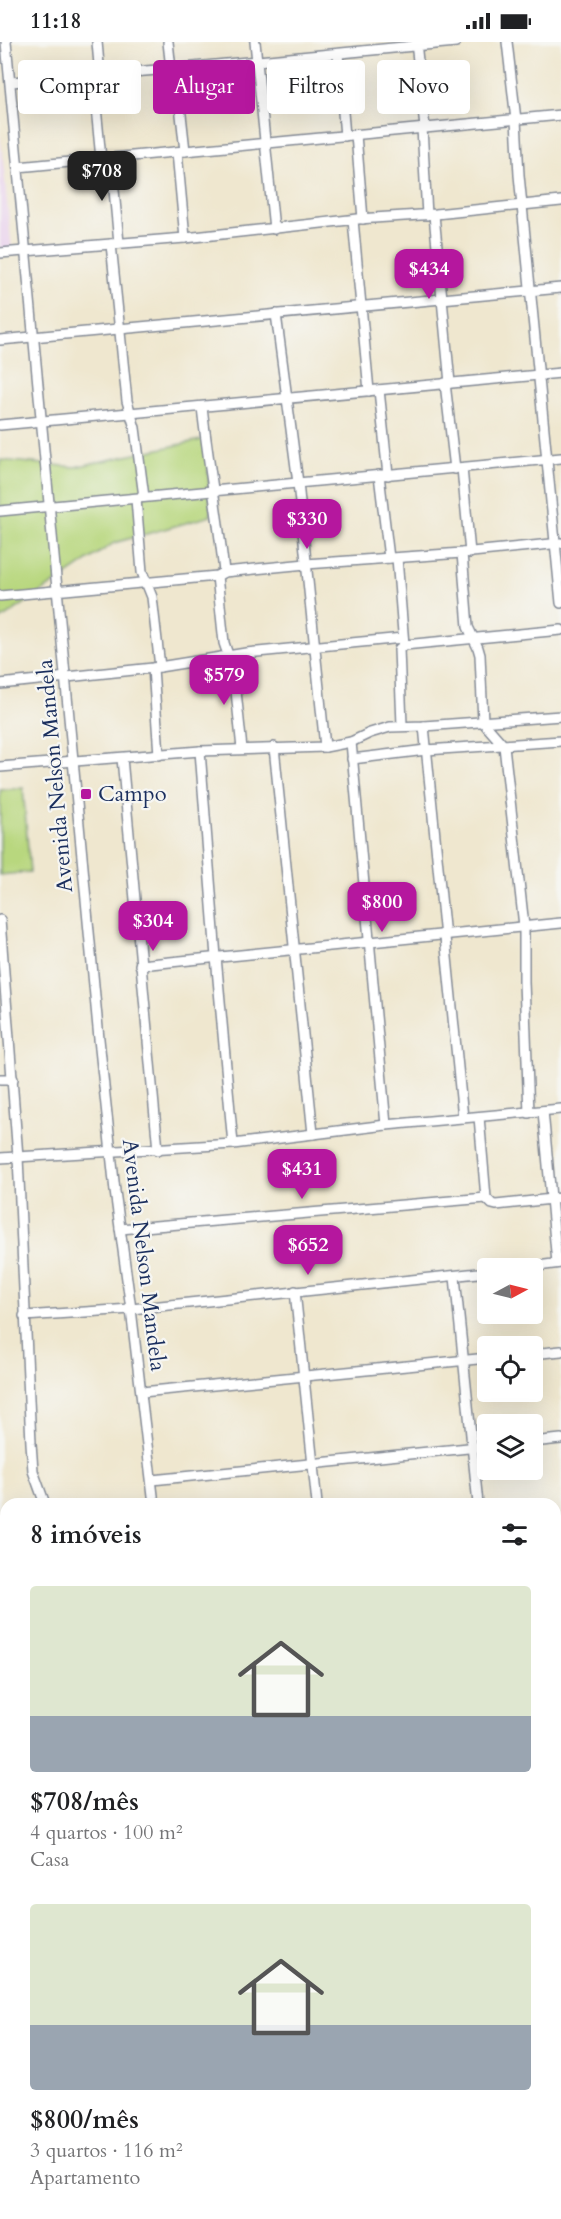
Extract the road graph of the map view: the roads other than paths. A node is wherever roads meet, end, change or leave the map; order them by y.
1 (6, 42) edge
2 (97, 42) edge
3 (168, 42) edge
4 (255, 42) edge
5 (343, 42) edge
6 (456, 42) edge
7 (507, 42) edge
8 (416, 44) edge
9 (341, 54) junction
10 (4, 56) edge
11 (97, 60) edge
12 (172, 60) edge
13 (256, 62) junction
14 (11, 82) junction
15 (18, 82) edge
16 (101, 114) edge
17 (178, 114) edge
18 (561, 116) edge
19 (516, 120) junction
20 (424, 128) junction
21 (351, 135) junction
22 (264, 144) junction
23 (181, 151) junction
24 (106, 158) junction
25 (18, 167) junction
26 (561, 201) edge
27 (523, 204) junction
28 (431, 215) junction
29 (363, 219) junction
30 (353, 220) junction
31 (274, 229) junction
32 (184, 238) junction
33 (115, 244) junction
34 (27, 250) junction
35 (0, 253) edge
36 (561, 288) edge
37 (531, 290) junction
38 (442, 299) junction
39 (361, 306) junction
40 (276, 314) junction
41 (120, 327) junction
42 (34, 336) junction
43 (0, 340) edge
44 (561, 373) edge
45 (539, 375) junction
46 (447, 383) junction
47 (374, 390) junction
48 (287, 399) junction
49 (202, 407) junction
50 (131, 414) junction
51 (42, 422) junction
52 (0, 425) edge
53 (561, 458) edge
54 (547, 459) junction
55 (458, 469) junction
56 (384, 475) junction
57 (298, 483) junction
58 (213, 490) junction
59 (140, 498) junction
60 (50, 506) junction
61 (0, 511) edge
62 (558, 543) edge
63 (466, 553) junction
64 (393, 558) junction
65 (306, 564) junction
66 (220, 574) junction
67 (146, 583) junction
68 (57, 592) junction
69 (0, 596) edge
70 (561, 603) edge
71 (561, 630) edge
72 (473, 639) junction
73 (403, 641) junction
74 (315, 645) junction
75 (227, 655) junction
76 (156, 668) junction
77 (66, 678) junction
78 (0, 684) edge
79 (561, 716) edge
80 (483, 722) junction
81 (402, 725) junction
82 (424, 726) junction
83 (561, 741) edge
84 (351, 742) junction
85 (504, 746) junction
86 (274, 747) junction
87 (325, 747) junction
88 (242, 749) junction
89 (426, 750) junction
90 (200, 751) junction
91 (159, 755) junction
92 (122, 758) junction
93 (352, 759) junction
94 (74, 760) junction
95 (0, 767) edge
96 (0, 920) edge
97 (561, 924) edge
98 (524, 926) junction
99 (446, 936) junction
100 (369, 943) junction
101 (293, 950) junction
102 (216, 957) junction
103 (140, 965) junction
104 (0, 1079) edge
105 (13, 1079) junction
106 (561, 1109) edge
107 (543, 1111) junction
108 (530, 1113) junction
109 (479, 1117) junction
110 (463, 1118) junction
111 (386, 1125) junction
112 (313, 1134) junction
113 (234, 1144) junction
114 (158, 1150) junction
115 (111, 1152) junction
116 (18, 1157) junction
117 (0, 1158) edge
118 (486, 1198) junction
119 (556, 1198) edge
120 (120, 1229) junction
121 (559, 1263) edge
122 (543, 1265) edge
123 (477, 1274) edge
124 (455, 1277) junction
125 (295, 1291) junction
126 (131, 1309) junction
127 (24, 1316) junction
128 (561, 1351) edge
129 (543, 1353) edge
130 (477, 1359) edge
131 (463, 1360) junction
132 (303, 1377) junction
133 (142, 1392) junction
134 (561, 1439) edge
135 (543, 1441) edge
136 (472, 1447) junction
137 (477, 1447) edge
138 (312, 1463) junction
139 (152, 1480) junction
140 (43, 1498) edge
141 (154, 1498) edge
142 (315, 1498) edge
143 (477, 1498) edge

1 - 10 street, Avenida Nelson Mandela
2 - 11 street
3 - 12 street
4 - 13 street
5 - 9 street
6 - 8 street
7 - 19 street
8 - 9 street
8 - 20 street
9 - 13 street
9 - 21 street
10 - 14 street, Avenida Nelson Mandela
13 - 22 street
14 - 15 street
14 - 25 street, Avenida Nelson Mandela
16 - 24 street
17 - 23 street
18 - 19 street
19 - 20 street
19 - 27 street
20 - 21 street
20 - 28 street
21 - 22 street
21 - 29 street
22 - 23 street
22 - 31 street
23 - 24 street
23 - 32 street
24 - 25 street
24 - 33 street
25 - 34 street, Avenida Nelson Mandela
26 - 27 street
27 - 28 street
27 - 37 street
28 - 29 street
28 - 38 street
29 - 30 street
30 - 31 street
30 - 39 street
31 - 32 street
32 - 33 street
33 - 34 street
33 - 41 street
34 - 35 street
34 - 42 street, Avenida Nelson Mandela
36 - 37 street
37 - 38 street
37 - 45 street
38 - 39 street
38 - 46 street
39 - 40 street
39 - 47 street
40 - 41 street
40 - 48 street
41 - 42 street
41 - 50 street
42 - 43 street
42 - 51 street, Avenida Nelson Mandela
44 - 45 street
45 - 46 street
45 - 54 street
46 - 47 street
46 - 55 street
47 - 48 street
47 - 56 street
48 - 49 street
48 - 57 street
49 - 50 street
49 - 58 street
50 - 51 street
50 - 59 street
51 - 52 street
51 - 60 street, Avenida Nelson Mandela
53 - 54 street
54 - 55 street
54 - 62 street
55 - 56 street
55 - 63 street
56 - 57 street
56 - 64 street
57 - 58 street
57 - 65 street
58 - 59 street
58 - 66 street
59 - 60 street
59 - 67 street
60 - 61 street
60 - 68 street, Avenida Nelson Mandela
62 - 63 street
62 - 70 street
63 - 64 street
63 - 72 street
64 - 65 street
64 - 73 street
65 - 66 street
65 - 74 street
66 - 67 street
66 - 75 street
67 - 68 street
67 - 76 street
68 - 69 street
68 - 77 street, Avenida Nelson Mandela
71 - 72 street
72 - 73 street
72 - 80 street
73 - 74 street
73 - 81 street
74 - 75 street
74 - 87 street
75 - 76 street
75 - 88 street
76 - 77 street
76 - 91 street
77 - 78 street
77 - 94 street, Avenida Nelson Mandela
79 - 80 street
80 - 82 street
80 - 85 street
81 - 82 street
81 - 84 street
82 - 89 street
83 - 85 street
84 - 87 street
84 - 93 street
85 - 89 street
85 - 98 street
86 - 87 street
86 - 88 street
86 - 101 street
88 - 90 street
89 - 93 street
89 - 99 street
90 - 91 street
90 - 102 street
91 - 92 street
92 - 94 street
92 - 103 street
93 - 100 street
94 - 95 street
94 - 115 street, Avenida Nelson Mandela
96 - 105 street
97 - 98 street
98 - 99 street
98 - 108 street
99 - 100 street
99 - 110 street
100 - 101 street
100 - 111 street
101 - 102 street
101 - 112 street
102 - 103 street
102 - 113 street
103 - 114 street
104 - 105 street
105 - 116 street
106 - 107 street
107 - 108 street
107 - 119 street
108 - 109 street
109 - 110 street
109 - 118 street
110 - 111 street
111 - 112 street
112 - 113 street
113 - 114 street
114 - 115 street
115 - 116 street
115 - 120 street, Avenida Nelson Mandela
116 - 117 street
116 - 127 street
118 - 119 street
118 - 120 street
119 - 121 street
120 - 126 street, Avenida Nelson Mandela
121 - 122 street
123 - 124 street
124 - 125 street
124 - 131 street
125 - 126 street
125 - 132 street
126 - 127 street
126 - 133 street, Avenida Nelson Mandela
127 - 140 street
128 - 129 street
130 - 131 street
131 - 132 street
131 - 136 street
132 - 133 street
132 - 138 street
133 - 139 street, Avenida Nelson Mandela
134 - 135 street
136 - 137 street
136 - 138 street
136 - 143 street
138 - 139 street
138 - 142 street
139 - 141 street, Avenida Nelson Mandela

